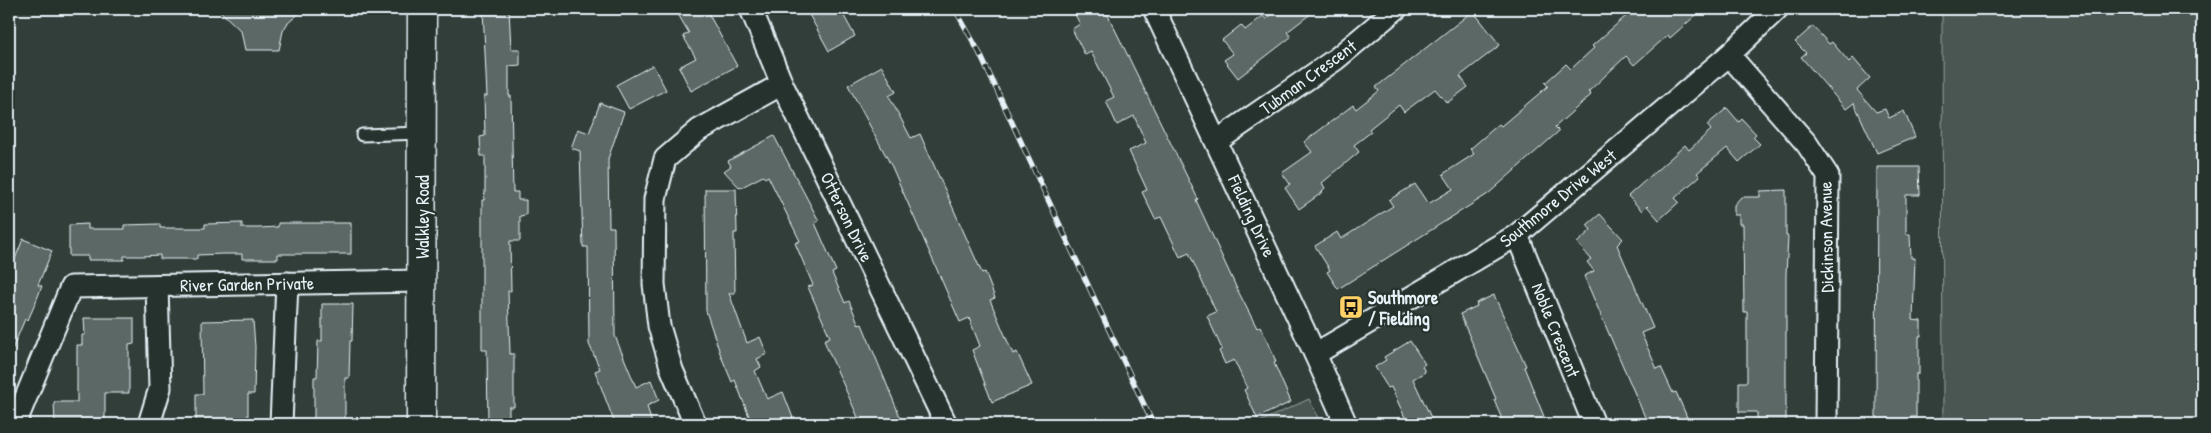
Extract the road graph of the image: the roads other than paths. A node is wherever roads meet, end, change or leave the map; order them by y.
1 (422, 9) edge
2 (750, 9) edge
3 (1154, 9) edge
4 (1396, 9) edge
5 (1777, 9) edge
6 (1729, 55) junction
7 (782, 84) junction
8 (422, 133) junction
9 (362, 135) dead end
10 (1217, 142) junction
11 (1517, 235) junction
12 (422, 281) junction
13 (287, 284) junction
14 (156, 286) junction
15 (1315, 354) junction
16 (15, 424) edge
17 (149, 424) edge
18 (281, 424) edge
19 (421, 424) edge
20 (695, 424) edge
21 (946, 424) edge
22 (1346, 424) edge
23 (1594, 424) edge
24 (1826, 424) edge

1 - 8 main road, Walkley Road
2 - 7 street, Otterson Drive
3 - 10 street, Fielding Drive
4 - 10 street, Tubman Crescent
5 - 6 street, Southmore Drive West
6 - 11 street, Southmore Drive West
6 - 24 street, Dickinson Avenue
7 - 20 street
7 - 21 street, Otterson Drive
8 - 9 lane
8 - 12 main road, Walkley Road
10 - 15 street, Fielding Drive
11 - 15 street, Southmore Drive West
11 - 23 street, Noble Crescent
12 - 13 street, River Garden Private
12 - 19 main road, Walkley Road
13 - 14 street, River Garden Private
13 - 18 street
14 - 16 street, River Garden Private
14 - 17 street
15 - 22 street, Fielding Drive

